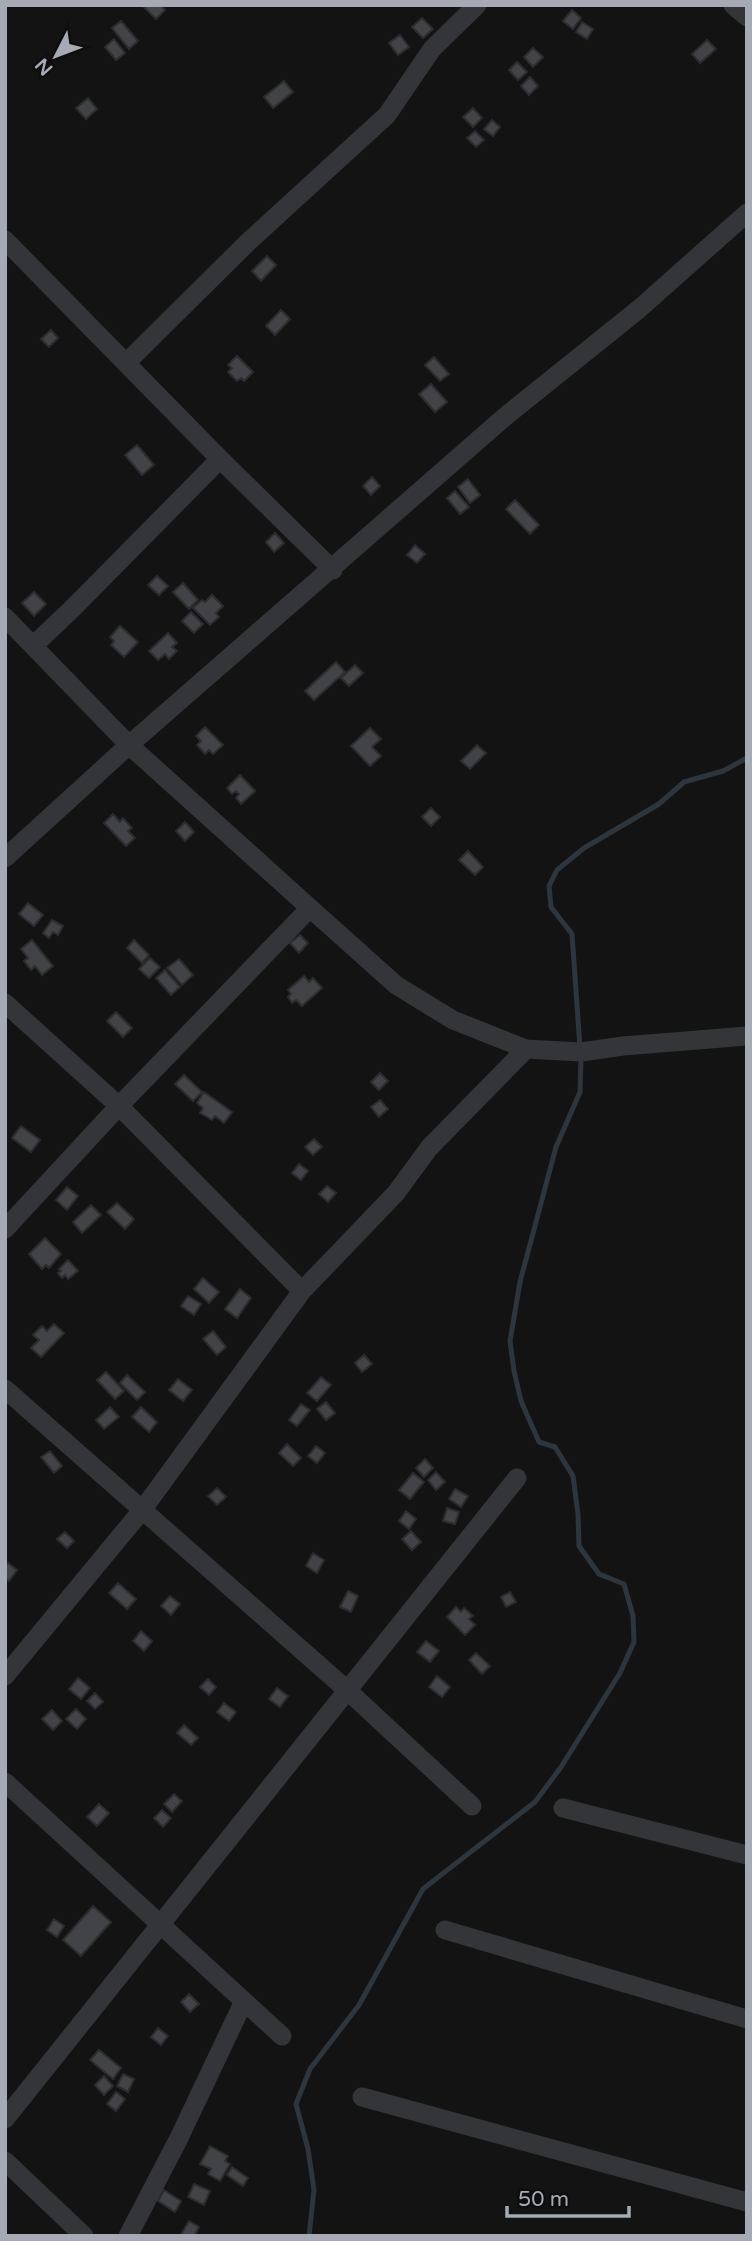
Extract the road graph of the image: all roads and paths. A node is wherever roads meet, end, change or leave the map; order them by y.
1 (477, 5) edge
2 (733, 5) edge
3 (747, 18) edge
4 (747, 213) edge
5 (5, 240) edge
6 (126, 363) junction
7 (220, 459) junction
8 (333, 570) junction
9 (5, 617) edge
10 (33, 646) junction
11 (130, 745) junction
12 (5, 858) edge
13 (310, 908) junction
14 (5, 1003) edge
15 (747, 1036) edge
16 (526, 1049) junction
17 (120, 1106) junction
18 (5, 1230) edge
19 (302, 1291) junction
20 (5, 1389) edge
21 (517, 1478) dead end
22 (143, 1509) junction
23 (5, 1676) edge
24 (347, 1690) junction
25 (5, 1782) edge
26 (472, 1806) dead end
27 (563, 1808) dead end
28 (747, 1855) edge
29 (161, 1924) junction
30 (445, 1930) dead end
31 (244, 2001) junction
32 (747, 2019) edge
33 (282, 2036) dead end
34 (362, 2097) dead end
35 (5, 2119) edge
36 (5, 2161) edge
37 (747, 2202) edge
38 (85, 2236) edge
39 (128, 2236) edge

1 - 6 street
2 - 3 street
4 - 8 street
5 - 6 street
6 - 7 street
7 - 8 street
7 - 10 street
8 - 11 street
9 - 10 street
10 - 11 street
11 - 12 street
11 - 13 street
13 - 16 street
13 - 17 street
14 - 17 street
15 - 16 street
16 - 19 street
17 - 18 street
17 - 19 street
19 - 22 street
20 - 22 street
21 - 24 street
22 - 23 street
22 - 24 street
24 - 26 street
24 - 29 street
25 - 29 street
27 - 28 street
29 - 31 street
29 - 35 street
30 - 32 street
31 - 33 street
31 - 39 street
34 - 37 street
36 - 38 street

